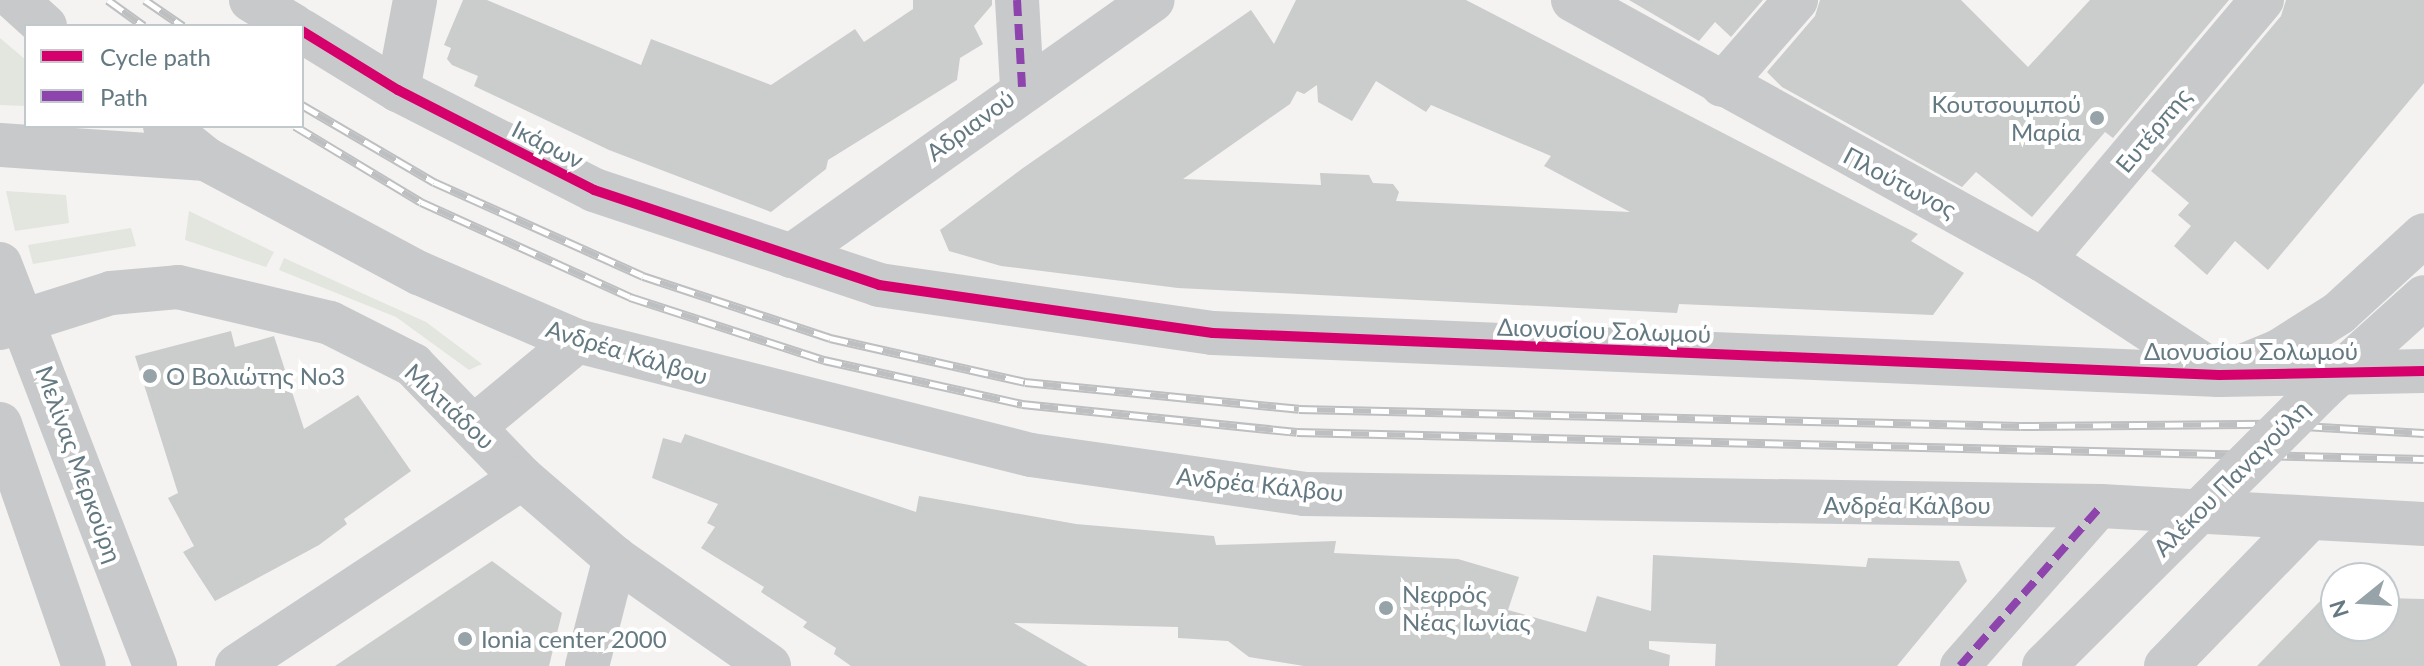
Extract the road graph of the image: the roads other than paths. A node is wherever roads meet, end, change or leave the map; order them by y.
1 (16, 0) edge
2 (251, 0) edge
3 (415, 0) edge
4 (1017, 0) edge
5 (1152, 0) edge
6 (1573, 0) edge
7 (1796, 0) edge
8 (2262, 0) edge
9 (43, 24) edge
10 (291, 24) edge
11 (304, 32) edge
12 (1722, 85) junction
13 (1022, 87) junction
14 (398, 90) junction
15 (167, 128) edge
16 (0, 145) edge
17 (206, 159) junction
18 (2424, 235) edge
19 (791, 256) junction
20 (2043, 260) junction
21 (0, 264) edge
22 (2424, 297) edge
23 (13, 324) edge
24 (577, 341) junction
25 (2424, 371) edge
26 (2219, 375) junction
27 (0, 424) edge
28 (476, 425) junction
29 (522, 478) junction
30 (2101, 506) junction
31 (2308, 520) junction
32 (2424, 524) edge
33 (615, 558) junction
34 (84, 666) edge
35 (155, 666) edge
36 (237, 666) edge
37 (587, 666) edge
38 (769, 666) edge
39 (1960, 666) edge
40 (2044, 666) edge
41 (2166, 666) edge

1 - 9 street
2 - 10 street
3 - 14 street
4 - 13 street
5 - 13 street, Αδριανού
6 - 12 street, Πλούτωνος
7 - 12 street
8 - 20 street, Ευτέρπης
11 - 14 street, Ικάρων
12 - 20 street, Πλούτωνος
13 - 19 street, Αδριανού
14 - 19 street, Ικάρων
15 - 17 street, Ανδρέα Κάλβου
16 - 17 street
17 - 24 street, Ανδρέα Κάλβου
18 - 26 street
19 - 26 street, Διονυσίου Σολωμού
20 - 26 street, Πλούτωνος
21 - 23 street, Μελίνας Μερκούρη
22 - 40 street, Αλέκου Παναγούλη, bridge
23 - 28 street, Μιλτιάδου
23 - 35 street, Μελίνας Μερκούρη
24 - 28 street
24 - 30 street, Ανδρέα Κάλβου
25 - 26 street, Διονυσίου Σολωμού
27 - 34 street
28 - 29 street, Μιλτιάδου
29 - 33 street, Μιλτιάδου
29 - 36 street
30 - 31 street, Ανδρέα Κάλβου
30 - 39 street
31 - 32 street, Ανδρέα Κάλβου
31 - 41 street
33 - 37 street
33 - 38 street, Μιλτιάδου

